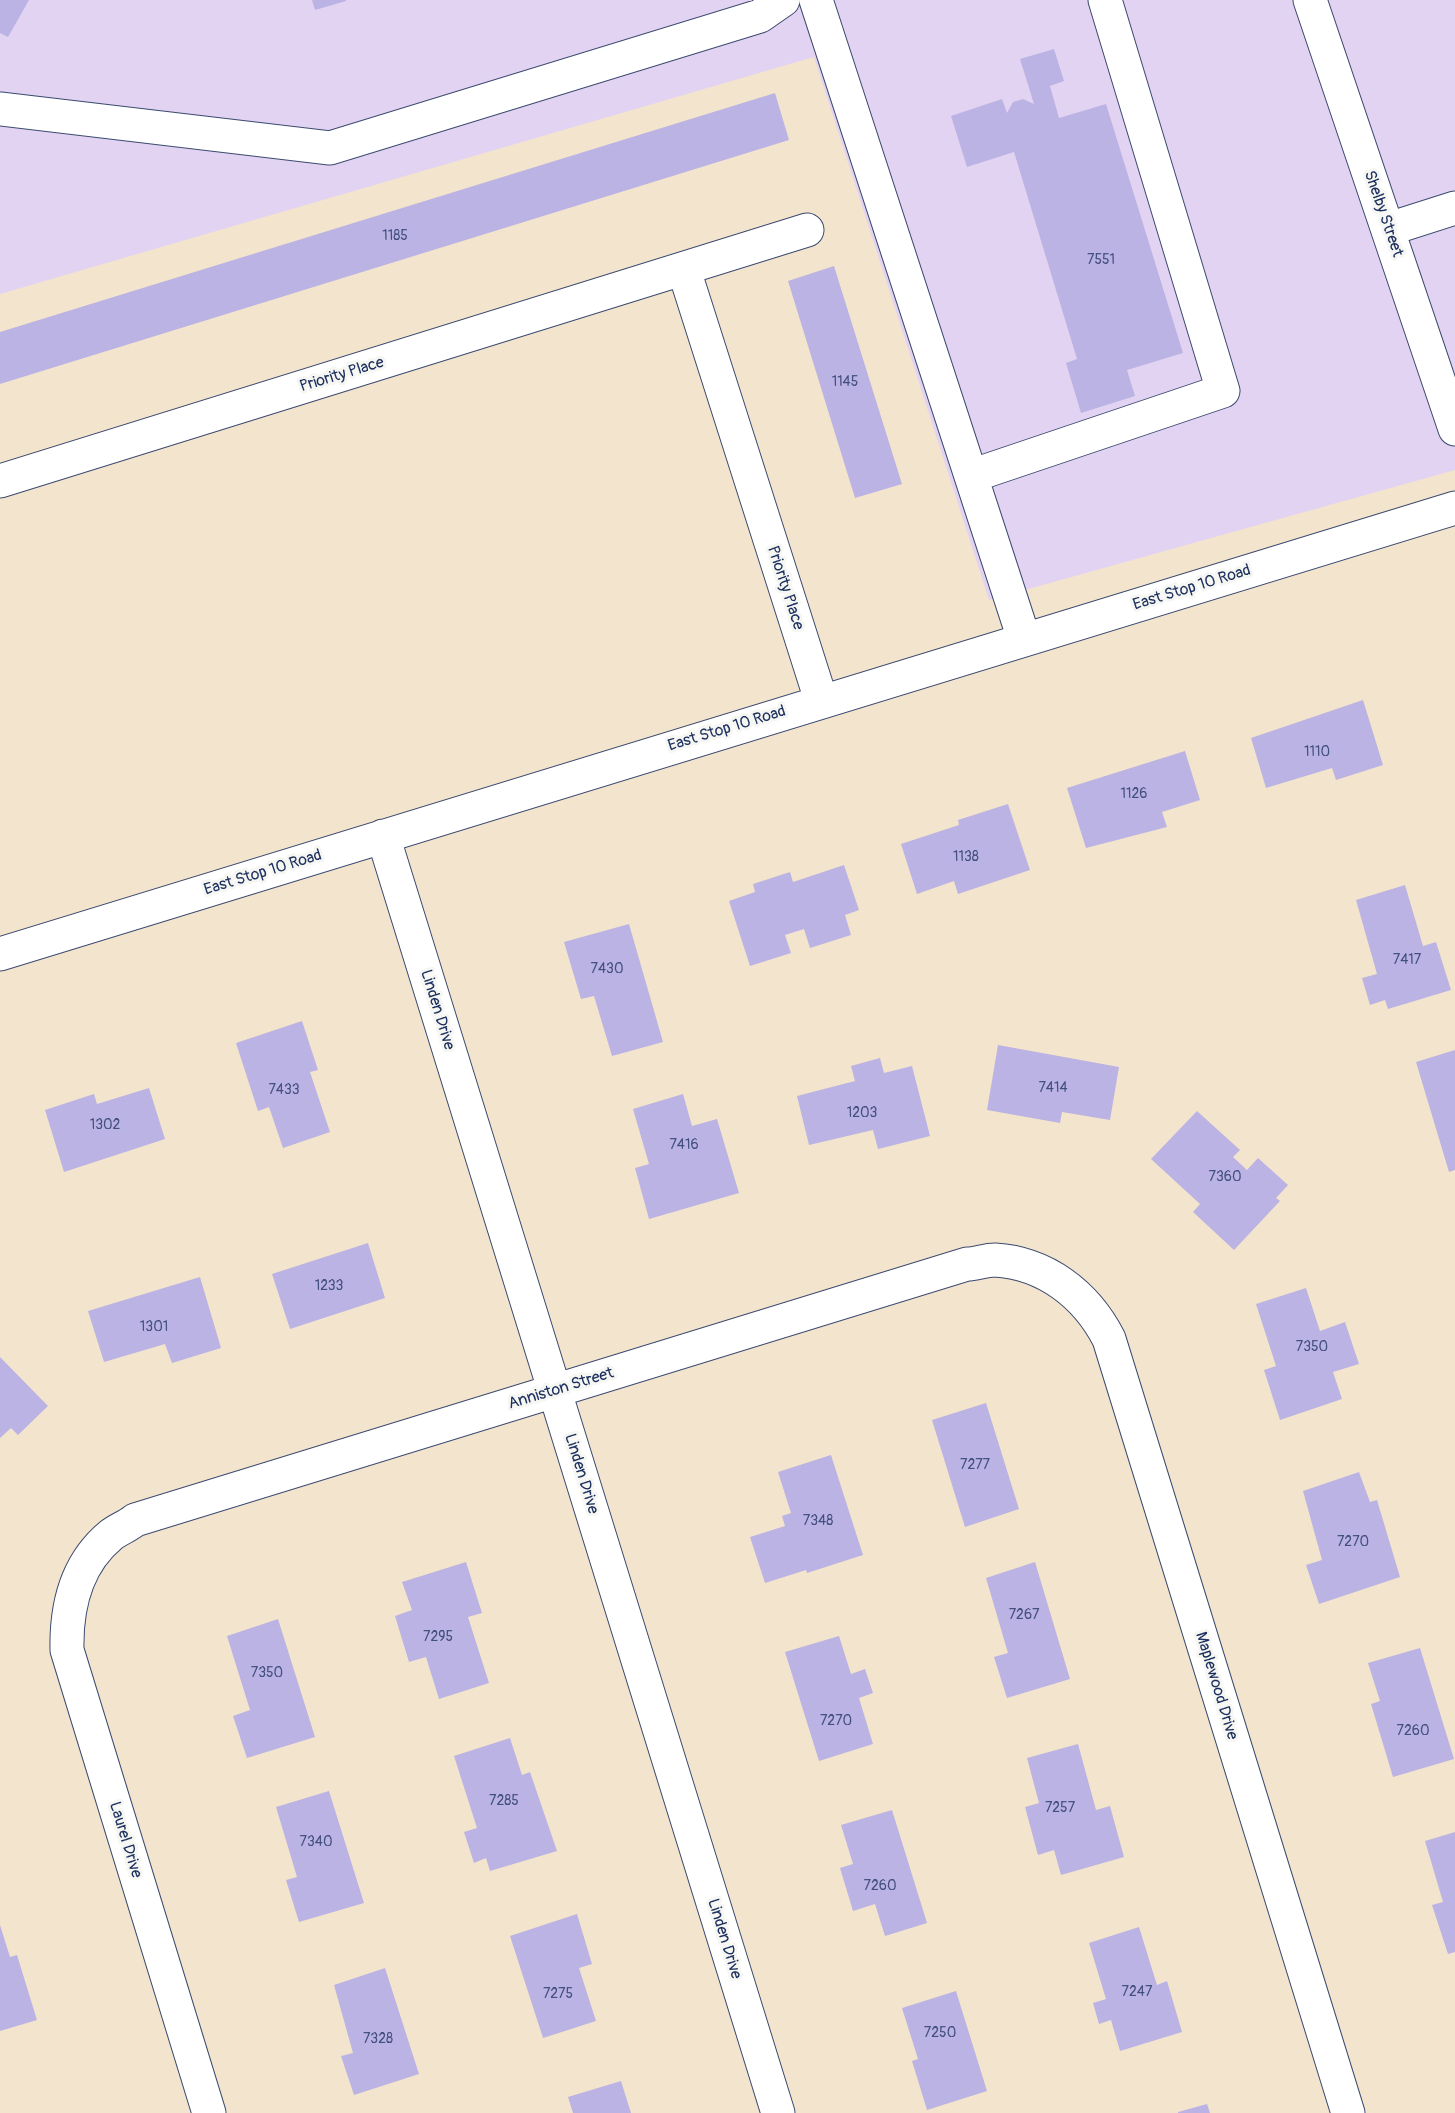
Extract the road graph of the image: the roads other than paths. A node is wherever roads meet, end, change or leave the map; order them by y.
1 (783, 0) edge
2 (816, 0) edge
3 (1105, 0) edge
4 (1310, 0) edge
5 (0, 109) edge
6 (1455, 208) edge
7 (1389, 229) junction
8 (807, 230) dead end
9 (684, 270) junction
10 (1455, 429) edge
11 (970, 476) junction
12 (0, 481) edge
13 (1455, 508) edge
14 (1023, 639) junction
15 (821, 700) junction
16 (383, 836) junction
17 (0, 954) edge
18 (1054, 1278) joint
19 (555, 1391) junction
20 (85, 1567) joint
21 (209, 2113) edge
22 (778, 2113) edge
23 (1348, 2113) edge

1 - 5 street
2 - 11 street
3 - 11 street
4 - 7 street, Shelby Street
6 - 7 street
7 - 10 street, Shelby Street
8 - 9 street, Priority Place
9 - 12 street, Priority Place
9 - 15 street, Priority Place
11 - 14 street
13 - 14 street, East Stop 10 Road
14 - 15 street, East Stop 10 Road
15 - 16 street, East Stop 10 Road
16 - 17 street, East Stop 10 Road
16 - 19 street, Linden Drive
18 - 19 street, Anniston Street
18 - 23 street, Maplewood Drive
19 - 20 street, Anniston Street
19 - 22 street, Linden Drive
20 - 21 street, Laurel Drive

